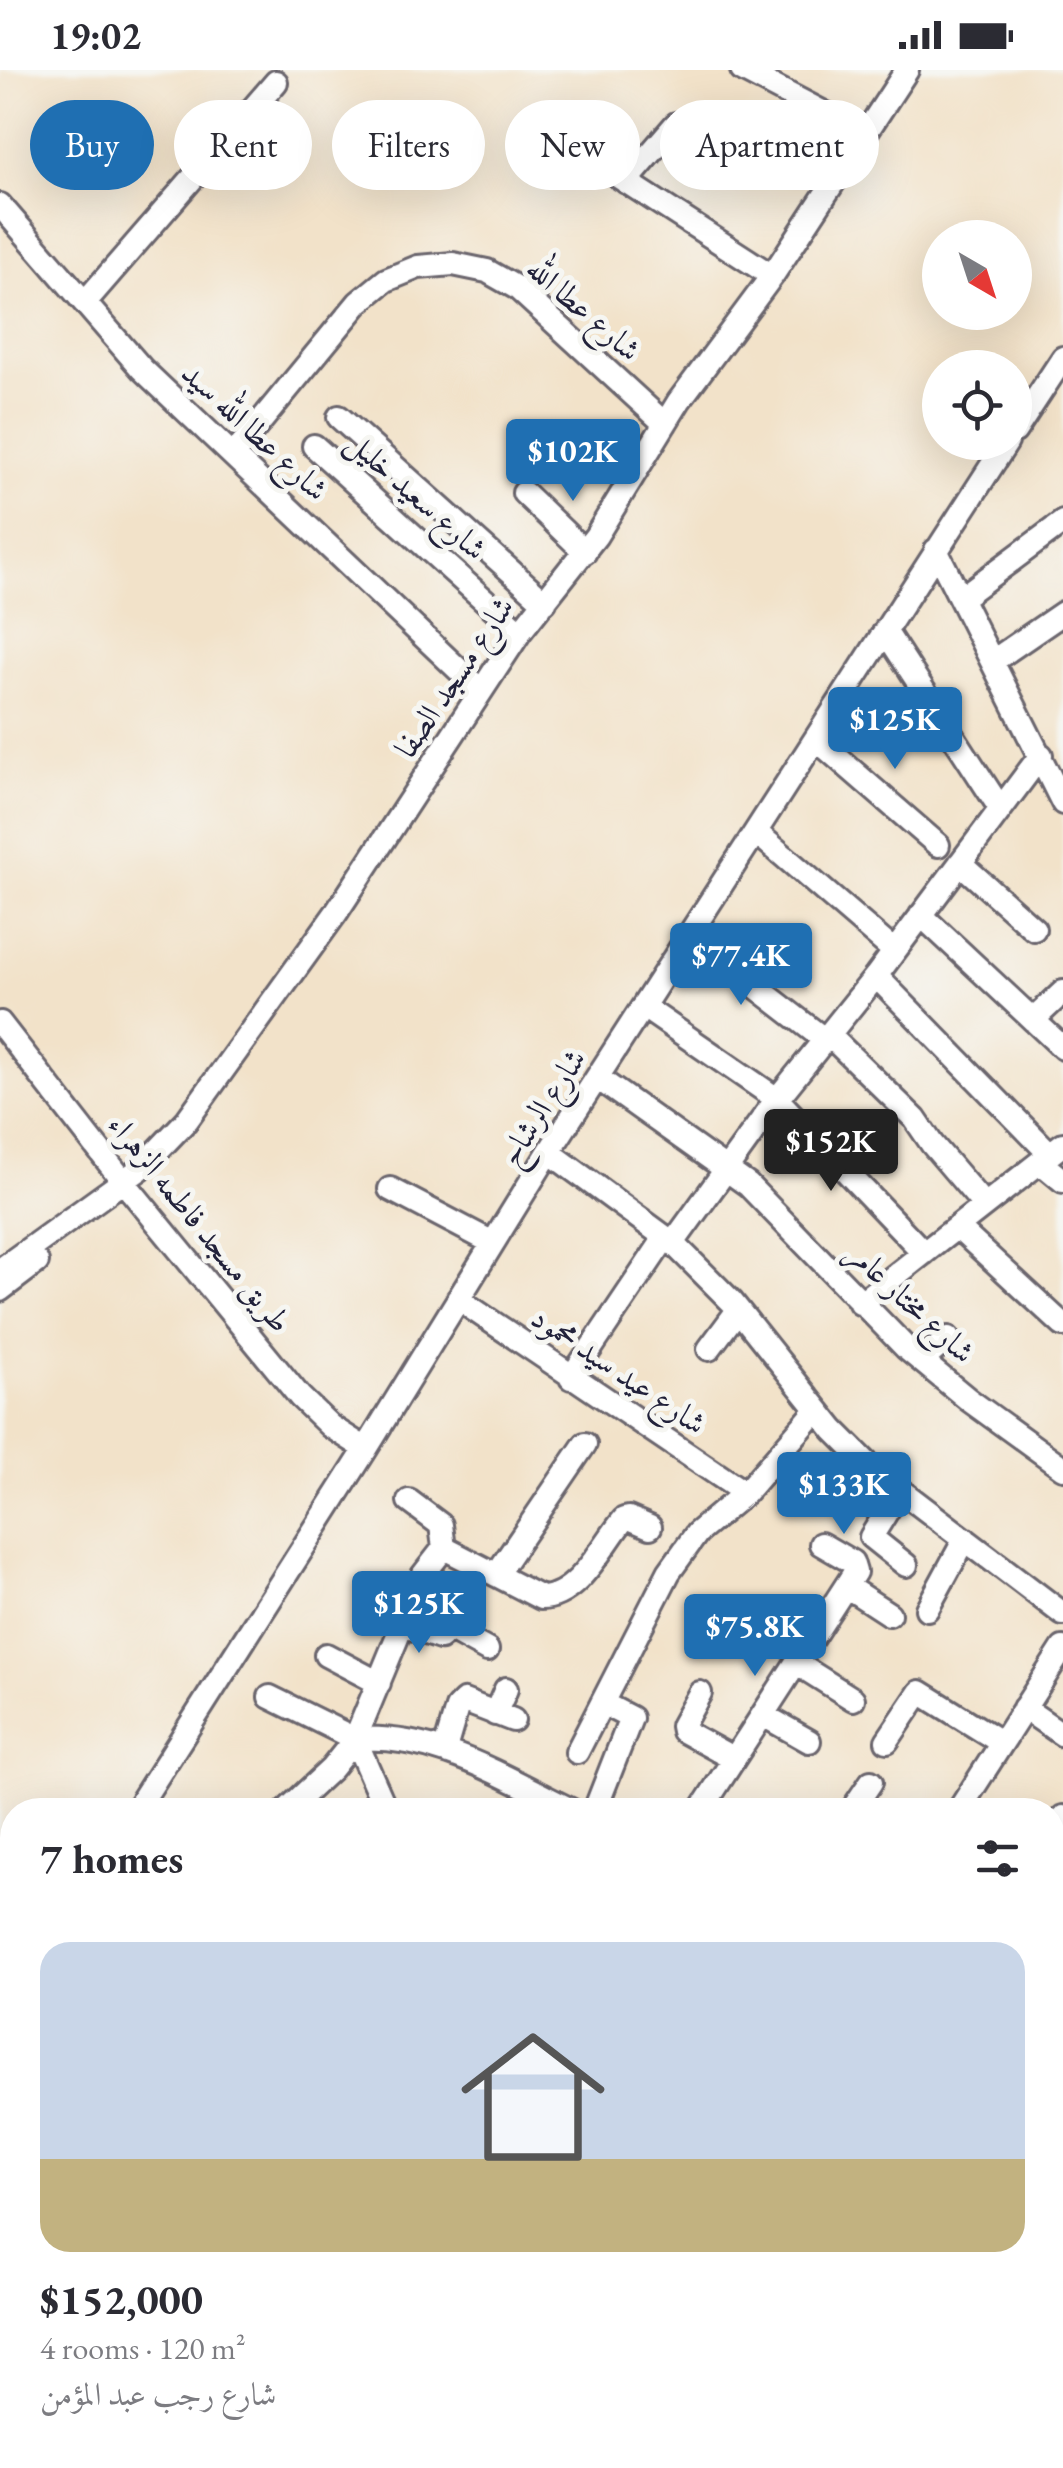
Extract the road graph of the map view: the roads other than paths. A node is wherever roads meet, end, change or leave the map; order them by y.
1 (742, 70) edge
2 (907, 70) edge
3 (276, 82) dead end
4 (799, 100) edge
5 (879, 114) edge
6 (660, 143) edge
7 (640, 166) edge
8 (638, 190) edge
9 (829, 190) edge
10 (0, 205) edge
11 (772, 276) junction
12 (86, 301) junction
13 (1063, 358) edge
14 (1032, 405) edge
15 (338, 416) dead end
16 (664, 424) junction
17 (314, 446) dead end
18 (233, 455) junction
19 (995, 460) edge
20 (524, 493) dead end
21 (1063, 522) edge
22 (936, 550) junction
23 (585, 552) junction
24 (961, 598) junction
25 (545, 602) junction
26 (1060, 622) edge
27 (885, 631) junction
28 (520, 632) junction
29 (993, 662) junction
30 (480, 690) junction
31 (817, 740) junction
32 (1041, 754) junction
33 (1063, 802) edge
34 (1000, 808) junction
35 (758, 833) junction
36 (938, 844) dead end
37 (960, 863) junction
38 (921, 915) junction
39 (696, 928) junction
40 (1034, 929) dead end
41 (894, 951) junction
42 (876, 976) junction
43 (1063, 992) edge
44 (645, 1008) junction
45 (1033, 1020) junction
46 (0, 1022) edge
47 (827, 1037) junction
48 (1063, 1048) edge
49 (599, 1079) junction
50 (777, 1099) junction
51 (549, 1152) junction
52 (1051, 1153) edge
53 (728, 1168) junction
54 (1063, 1181) edge
55 (127, 1186) junction
56 (390, 1189) dead end
57 (984, 1206) junction
58 (957, 1227) junction
59 (669, 1240) junction
60 (494, 1243) junction
61 (924, 1253) junction
62 (0, 1270) edge
63 (0, 1290) edge
64 (458, 1299) junction
65 (860, 1303) junction
66 (738, 1310) junction
67 (1063, 1325) edge
68 (948, 1338) dead end
69 (709, 1349) dead end
70 (922, 1361) junction
71 (572, 1378) junction
72 (816, 1410) junction
73 (585, 1444) dead end
74 (366, 1448) junction
75 (1063, 1468) edge
76 (900, 1490) junction
77 (744, 1493) junction
78 (409, 1501) dead end
79 (650, 1526) dead end
80 (964, 1539) junction
81 (821, 1544) dead end
82 (444, 1548) junction
83 (906, 1565) dead end
84 (496, 1575) junction
85 (846, 1586) junction
86 (928, 1609) dead end
87 (890, 1614) dead end
88 (1063, 1614) edge
89 (745, 1619) dead end
90 (403, 1626) junction
91 (1063, 1648) edge
92 (487, 1650) dead end
93 (326, 1655) dead end
94 (800, 1656) junction
95 (379, 1682) junction
96 (506, 1689) dead end
97 (700, 1693) dead end
98 (270, 1697) dead end
99 (853, 1698) dead end
100 (602, 1703) junction
101 (1024, 1708) junction
102 (762, 1715) junction
103 (1063, 1734) edge
104 (355, 1740) junction
105 (809, 1741) dead end
106 (887, 1741) dead end
107 (1002, 1743) junction
108 (445, 1749) junction
109 (577, 1752) dead end
110 (734, 1759) junction
111 (871, 1782) dead end
112 (144, 1798) edge
113 (300, 1798) edge
114 (381, 1798) edge
115 (545, 1798) edge
116 (600, 1798) edge
117 (709, 1798) edge
118 (860, 1798) edge
119 (967, 1798) edge

1 - 4 street
2 - 5 street, شارع مسجد الصفا
3 - 12 street
6 - 7 street
8 - 11 street
9 - 11 street, شارع مسجد الصفا
10 - 12 street, شارع عطا الله سيد
11 - 16 street, شارع مسجد الصفا
12 - 18 street, شارع عطا الله سيد
13 - 14 street
15 - 25 street
16 - 18 street, شارع عطا الله
16 - 23 street, شارع مسجد الصفا
17 - 28 street, شارع سعيد خليل
18 - 30 street, شارع عطا الله سيد
19 - 22 street, شارع الرشاح
20 - 23 street
21 - 24 street
22 - 24 street
22 - 27 street, شارع الرشاح
23 - 25 street, شارع مسجد الصفا
24 - 29 street
25 - 28 street, شارع مسجد الصفا
26 - 29 street
27 - 31 street, شارع الرشاح
27 - 34 street
28 - 30 street, شارع مسجد الصفا
29 - 32 street
30 - 55 street, شارع مسجد الصفا
31 - 35 street, شارع الرشاح
31 - 36 street
32 - 33 street
32 - 34 street
34 - 37 street
35 - 39 street, شارع الرشاح
35 - 41 street
37 - 38 street
37 - 40 street
38 - 41 street
38 - 45 street
39 - 44 street, شارع الرشاح
39 - 47 street
41 - 42 street
42 - 47 street
42 - 52 street
43 - 45 street
44 - 49 street, شارع الرشاح
44 - 50 street
45 - 48 street
46 - 55 street, طريق مسجد فاطمه الزهراء
47 - 50 street
47 - 57 street
49 - 51 street, شارع الرشاح
49 - 53 street, شارع مختار عامر
50 - 53 street
50 - 61 street
51 - 59 street
51 - 60 street, شارع الرشاح
52 - 54 street
52 - 57 street
53 - 59 street
53 - 65 street, شارع مختار عامر
55 - 62 street, شارع مسجد الصفا
55 - 63 street, شارع مسجد الصفا
55 - 74 street, طريق مسجد فاطمه الزهراء
56 - 60 street
57 - 58 street
58 - 61 street
58 - 67 street
59 - 66 street
59 - 71 street
60 - 64 street, شارع الرشاح
61 - 65 street
64 - 71 street, شارع عيد سيد محمود
64 - 74 street, شارع الرشاح
65 - 70 street, شارع مختار عامر
66 - 69 street
66 - 72 street
68 - 70 street
70 - 75 street, شارع مختار عامر
71 - 77 street, شارع عيد سيد محمود
72 - 76 street
72 - 77 street
73 - 84 street
74 - 112 street, شارع الرشاح
76 - 80 street
76 - 83 street
77 - 100 street
78 - 82 street
79 - 84 street
80 - 86 street
80 - 88 street
81 - 85 street
82 - 84 street
82 - 90 street
85 - 87 street
85 - 94 street
89 - 94 street
90 - 92 street
90 - 95 street
91 - 101 street
93 - 95 street
94 - 99 street
94 - 102 street
95 - 104 street
96 - 108 street
97 - 110 street
98 - 104 street
100 - 109 street
100 - 116 street
101 - 103 street
101 - 107 street
102 - 105 street
102 - 110 street
104 - 108 street
104 - 113 street
104 - 114 street
106 - 107 street
107 - 119 street
108 - 115 street
110 - 117 street
111 - 118 street

